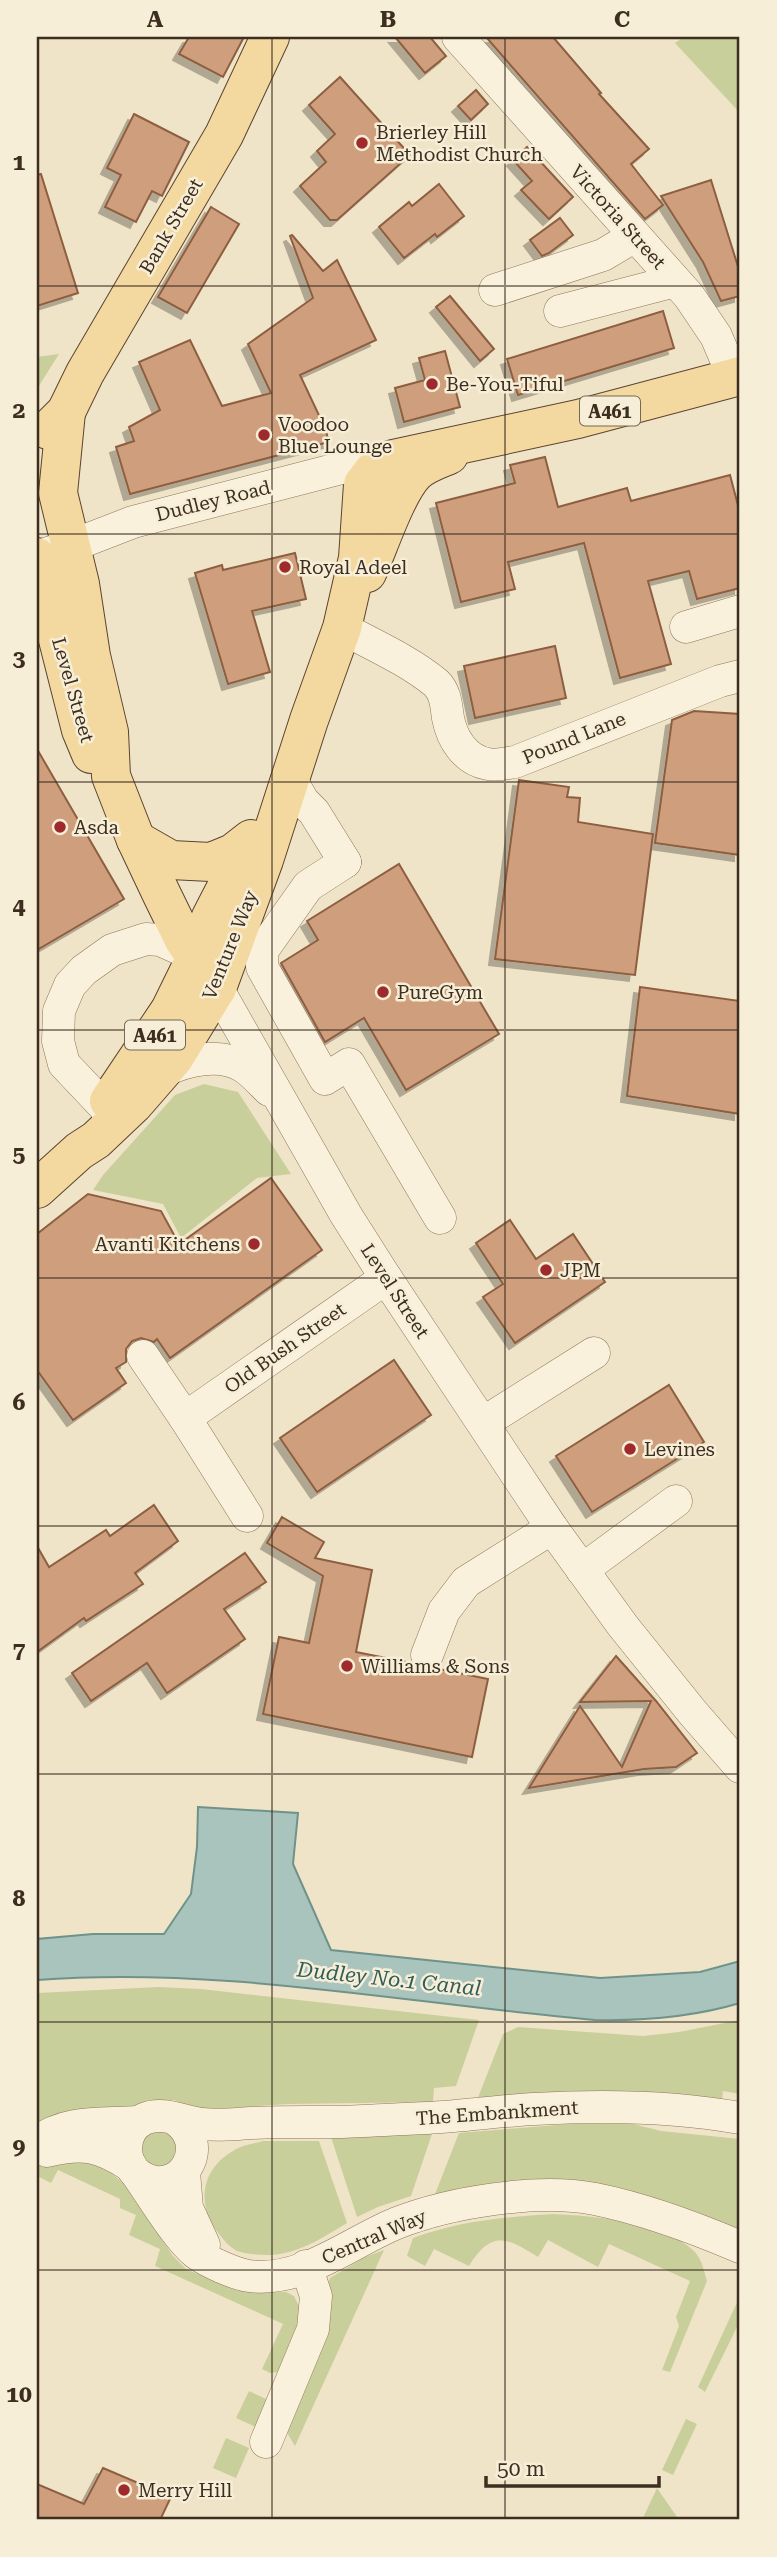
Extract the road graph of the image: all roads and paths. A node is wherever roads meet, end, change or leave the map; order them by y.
1 (270, 37) edge
2 (458, 37) edge
3 (635, 236) junction
4 (675, 281) junction
5 (495, 290) dead end
6 (560, 311) dead end
7 (737, 377) edge
8 (66, 412) junction
9 (37, 452) edge
10 (395, 468) junction
11 (48, 553) edge
12 (740, 611) edge
13 (686, 627) dead end
14 (342, 628) junction
15 (740, 676) edge
16 (291, 780) junction
17 (136, 841) junction
18 (260, 842) junction
19 (345, 862) junction
20 (196, 956) junction
21 (217, 988) junction
22 (164, 1072) junction
23 (280, 1100) junction
24 (111, 1114) junction
25 (37, 1189) edge
26 (440, 1217) dead end
27 (386, 1278) junction
28 (594, 1353) dead end
29 (143, 1356) dead end
30 (185, 1418) junction
31 (483, 1423) junction
32 (676, 1501) dead end
33 (247, 1516) dead end
34 (552, 1528) junction
35 (582, 1570) junction
36 (427, 1655) dead end
37 (740, 1767) edge
38 (173, 2118) junction
39 (740, 2118) edge
40 (139, 2122) junction
41 (254, 2122) junction
42 (37, 2142) edge
43 (37, 2153) edge
44 (187, 2166) junction
45 (134, 2169) junction
46 (740, 2247) edge
47 (213, 2261) junction
48 (306, 2266) junction
49 (266, 2442) dead end

1 - 8 main road, Bank Street
2 - 3 street, Victoria Street
3 - 4 street, Victoria Street
3 - 5 street
4 - 6 street
4 - 7 street, Victoria Street
7 - 10 main road, A461
8 - 9 main road, Bank Street
8 - 11 main road, Bank Street
10 - 11 street
10 - 14 main road, Venture Way / A461
10 - 14 main road
11 - 17 main road, Level Street
12 - 13 street
14 - 15 street, Pound Lane
14 - 16 main road, Venture Way / A461
16 - 18 main road, Venture Way / A461
16 - 19 street
17 - 18 main road
17 - 20 main road, Level Street
18 - 19 street
18 - 20 main road, Venture Way / A461
18 - 21 main road, Venture Way / A461
19 - 26 street
20 - 21 main road, Level Street
20 - 24 main road, Venture Way / A461
20 - 24 street
21 - 22 main road, Venture Way / A461
21 - 23 street, Level Street
22 - 23 street
22 - 24 main road, Venture Way / A461
23 - 27 street, Level Street
24 - 25 main road, Venture Way / A461
27 - 30 street, Old Bush Street
27 - 31 street, Level Street
28 - 31 street
29 - 30 street
30 - 33 street
31 - 34 street, Level Street
32 - 35 street
34 - 35 street, Level Street
34 - 36 street
35 - 37 street, Level Street
38 - 40 street, The Embankment
38 - 41 street, The Embankment
38 - 44 street
39 - 41 street, The Embankment
40 - 42 street, The Embankment
40 - 45 street
41 - 44 street, The Embankment
43 - 45 street, The Embankment
44 - 45 street, The Embankment
44 - 47 street
45 - 47 street, Central Way
46 - 48 street, Central Way
47 - 48 street, Central Way
48 - 49 street

